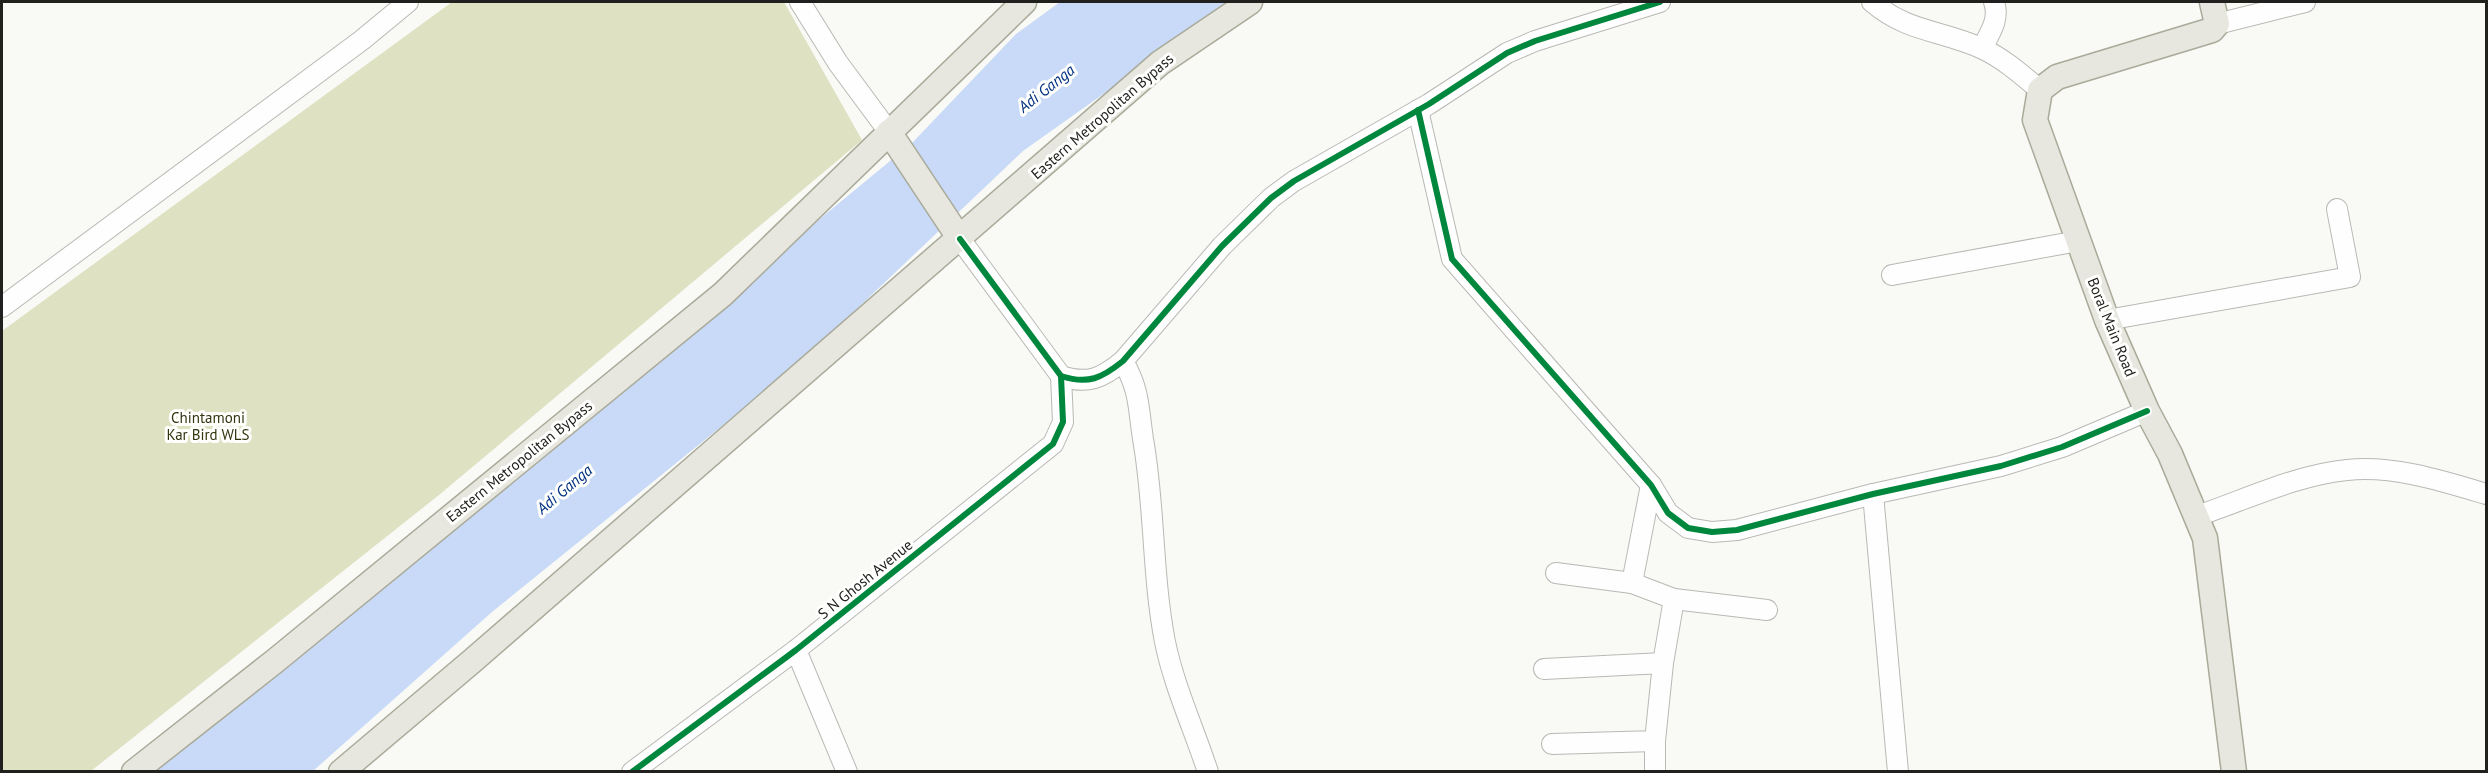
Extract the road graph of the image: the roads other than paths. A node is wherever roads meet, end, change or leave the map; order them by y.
1 (408, 2) edge
2 (800, 2) edge
3 (1024, 2) edge
4 (1250, 2) edge
5 (1660, 2) edge
6 (1872, 2) edge
7 (1994, 2) edge
8 (2306, 2) edge
9 (2215, 13) edge
10 (1982, 48) junction
11 (2040, 90) junction
12 (1418, 110) junction
13 (889, 132) junction
14 (2337, 209) dead end
15 (960, 239) junction
16 (2078, 240) junction
17 (1892, 275) dead end
18 (2, 307) edge
19 (2107, 320) junction
20 (1123, 361) junction
21 (1061, 376) junction
22 (2147, 411) junction
23 (1651, 485) junction
24 (1873, 494) junction
25 (2487, 494) edge
26 (2197, 516) junction
27 (1556, 573) dead end
28 (1632, 583) junction
29 (1674, 599) junction
30 (1767, 610) dead end
31 (796, 650) junction
32 (1663, 663) junction
33 (1544, 669) dead end
34 (1655, 741) junction
35 (1552, 744) dead end
36 (134, 771) edge
37 (341, 771) edge
38 (632, 771) edge
39 (847, 771) edge
40 (1208, 771) edge
41 (1655, 771) edge
42 (1899, 771) edge
43 (2234, 771) edge

1 - 18 street
2 - 13 street
3 - 13 main road, Eastern Metropolitan Bypass
4 - 15 main road, Eastern Metropolitan Bypass
5 - 12 street
6 - 10 street
7 - 10 street
8 - 9 street
9 - 11 main road
10 - 11 street
11 - 16 main road, Boral Main Road
12 - 20 street
12 - 23 street
13 - 15 main road
13 - 36 main road, Eastern Metropolitan Bypass
14 - 19 street
15 - 21 street
15 - 37 main road, Eastern Metropolitan Bypass
16 - 17 street
16 - 19 main road, Boral Main Road
19 - 22 main road, Boral Main Road
20 - 21 street
20 - 40 street
21 - 31 street, S N Ghosh Avenue
22 - 24 street
22 - 26 main road, Boral Main Road
23 - 24 street
23 - 28 street
24 - 42 street
25 - 26 street
26 - 43 main road, Boral Main Road
27 - 28 street
28 - 29 street
29 - 30 street
29 - 32 street
31 - 38 street, S N Ghosh Avenue
31 - 39 street
32 - 33 street
32 - 34 street
34 - 35 street
34 - 41 street

